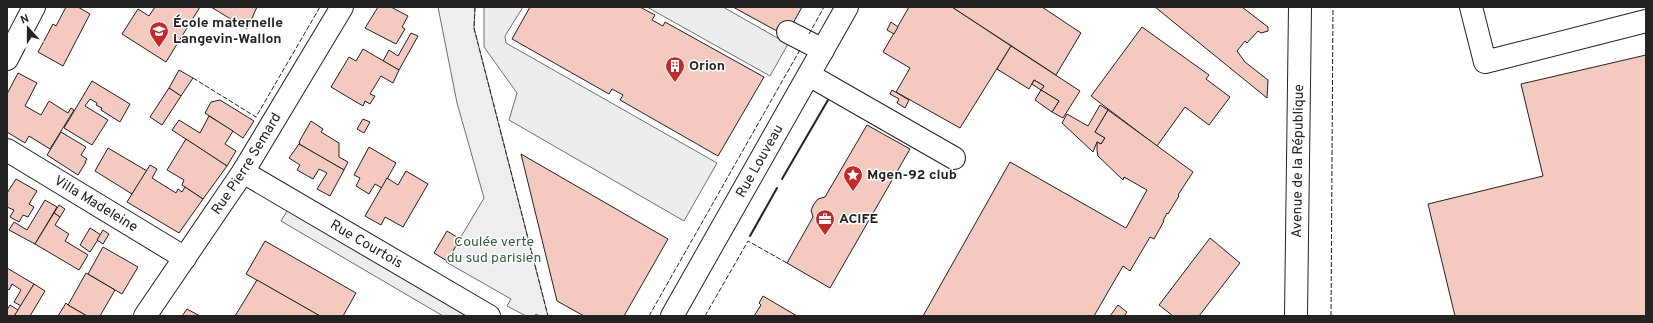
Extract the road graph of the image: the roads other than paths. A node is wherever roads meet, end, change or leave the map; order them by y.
1 (34, 7) edge
2 (342, 7) edge
3 (848, 7) edge
4 (1300, 7) edge
5 (1471, 7) edge
6 (1646, 21) edge
7 (788, 32) dead end
8 (823, 50) junction
9 (7, 59) edge
10 (809, 75) junction
11 (7, 150) edge
12 (954, 158) dead end
13 (243, 172) junction
14 (185, 258) junction
15 (145, 316) edge
16 (489, 316) edge
17 (672, 316) edge
18 (1296, 316) edge

1 - 9 street
2 - 13 street, Rue Pierre Semard
3 - 8 street, Rue Louveau
4 - 18 street, Avenue de la République
5 - 6 street
7 - 8 street
8 - 10 street, Rue Louveau
10 - 12 street
10 - 17 street, Rue Louveau
11 - 14 street, Villa Madeleine
13 - 14 street, Rue Pierre Semard
13 - 16 street, Rue Courtois
14 - 15 street, Rue Pierre Semard

